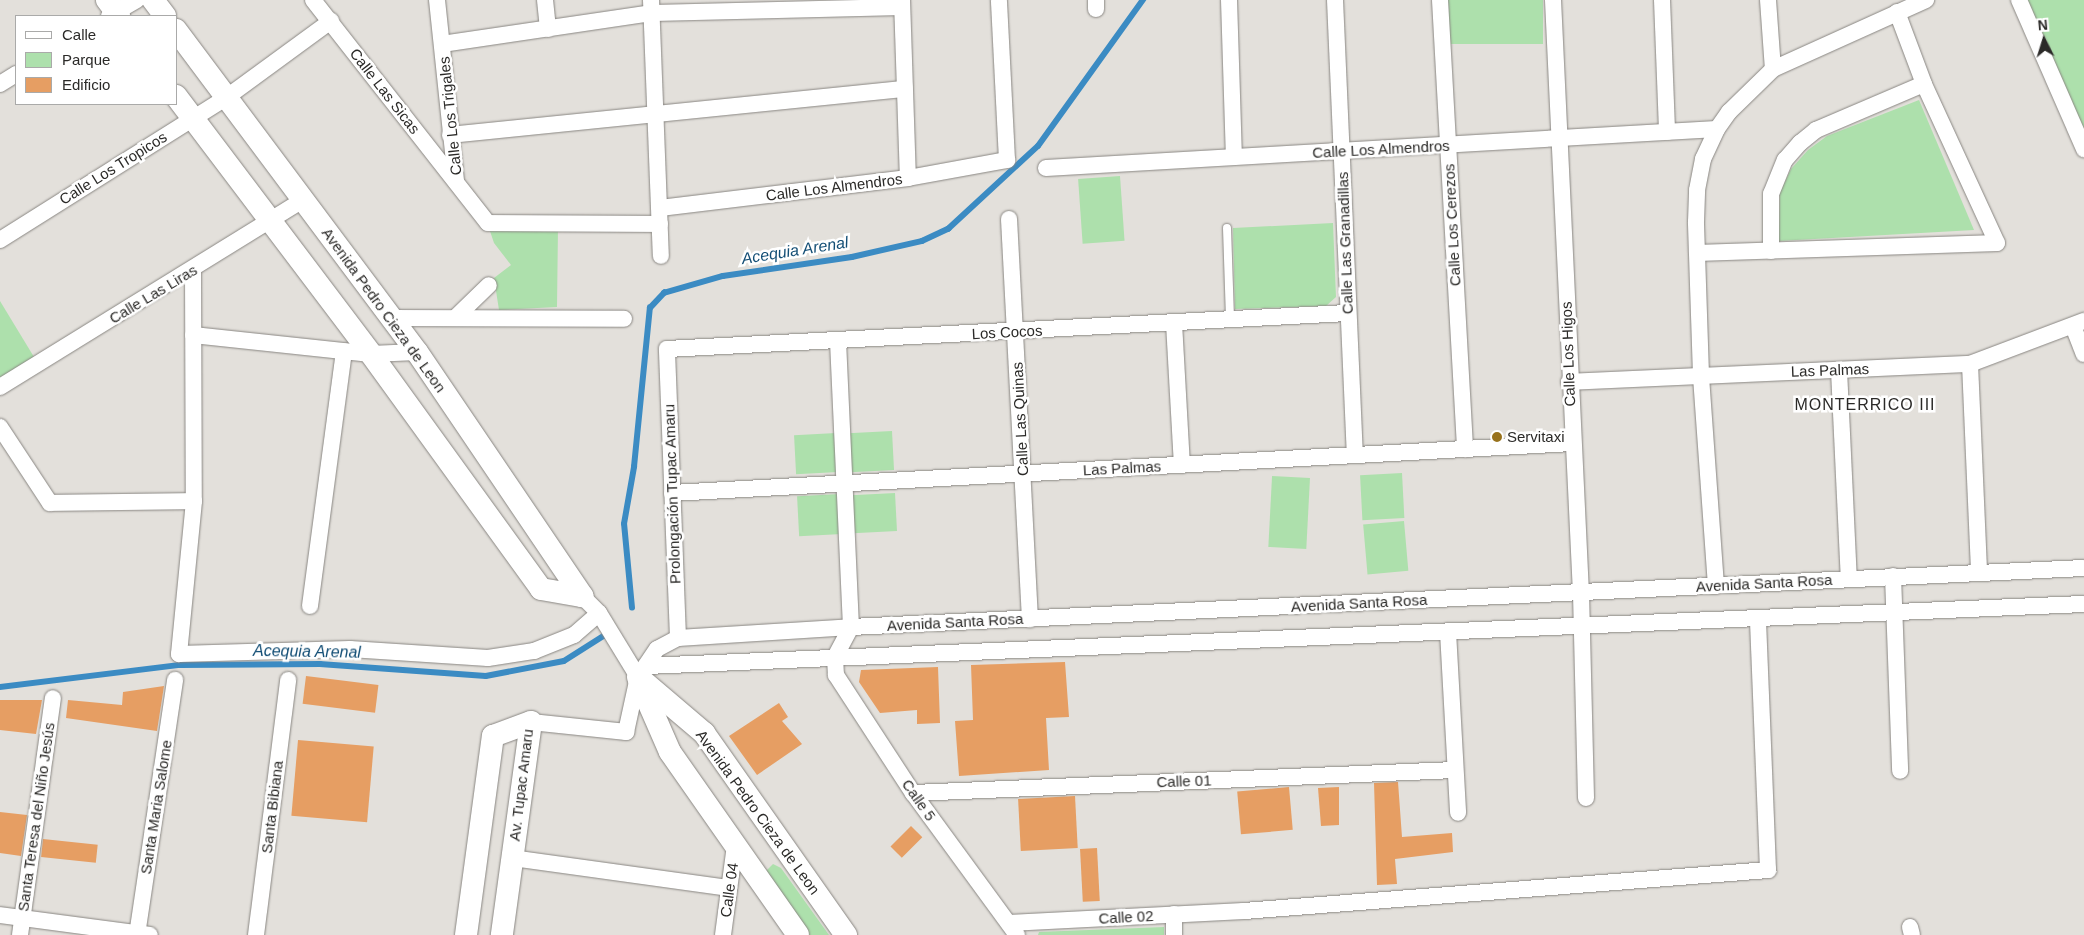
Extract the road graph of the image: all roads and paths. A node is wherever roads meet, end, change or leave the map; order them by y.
1 (137, 0) edge
2 (153, 0) edge
3 (313, 0) edge
4 (437, 0) edge
5 (545, 0) edge
6 (999, 0) edge
7 (1229, 0) edge
8 (1335, 0) edge
9 (1440, 0) edge
10 (1553, 0) edge
11 (1662, 0) edge
12 (1768, 0) edge
13 (1926, 0) edge
14 (2019, 0) edge
15 (902, 4) edge
16 (652, 7) edge
17 (112, 11) edge
18 (1897, 12) junction
19 (165, 15) edge
20 (331, 21) junction
21 (548, 29) junction
22 (178, 33) edge
23 (442, 44) junction
24 (1773, 69) junction
25 (15, 75) edge
26 (0, 84) edge
27 (1924, 84) junction
28 (905, 90) junction
29 (227, 97) junction
30 (178, 99) edge
31 (658, 112) junction
32 (192, 118) junction
33 (1717, 129) junction
34 (1667, 132) junction
35 (450, 135) junction
36 (1558, 139) junction
37 (1447, 145) junction
38 (2084, 149) edge
39 (1341, 151) junction
40 (1234, 157) junction
41 (1046, 168) dead end
42 (908, 178) junction
43 (456, 182) junction
44 (304, 199) junction
45 (660, 216) junction
46 (1009, 219) dead end
47 (270, 221) junction
48 (488, 223) joint
49 (1227, 228) dead end
50 (0, 240) edge
51 (1772, 251) junction
52 (1697, 253) junction
53 (661, 256) dead end
54 (193, 270) junction
55 (489, 285) dead end
56 (1347, 313) junction
57 (391, 318) junction
58 (455, 318) junction
59 (624, 319) dead end
60 (1230, 319) junction
61 (1174, 323) junction
62 (2079, 323) edge
63 (1015, 332) junction
64 (193, 336) junction
65 (838, 341) junction
66 (667, 349) joint
67 (344, 351) junction
68 (416, 352) junction
69 (371, 354) junction
70 (2084, 354) edge
71 (1970, 364) junction
72 (1839, 370) junction
73 (1701, 375) junction
74 (1569, 382) junction
75 (0, 387) edge
76 (0, 427) edge
77 (1571, 444) junction
78 (1465, 449) junction
79 (1355, 455) junction
80 (1182, 465) junction
81 (1023, 474) junction
82 (845, 484) junction
83 (672, 493) junction
84 (194, 501) junction
85 (2084, 568) edge
86 (1979, 572) junction
87 (1893, 576) junction
88 (1849, 578) junction
89 (1716, 586) junction
90 (1581, 593) junction
91 (582, 596) junction
92 (2084, 604) edge
93 (310, 606) dead end
94 (1894, 612) junction
95 (1758, 618) junction
96 (1030, 619) junction
97 (602, 620) junction
98 (1582, 626) junction
99 (852, 627) junction
100 (1448, 632) junction
101 (678, 638) junction
102 (835, 657) junction
103 (642, 671) junction
104 (175, 680) dead end
105 (288, 680) dead end
106 (53, 698) dead end
107 (531, 722) junction
108 (1455, 770) junction
109 (1900, 771) dead end
110 (913, 793) junction
111 (1586, 798) dead end
112 (1458, 813) dead end
113 (735, 845) junction
114 (512, 858) junction
115 (729, 888) junction
116 (1174, 914) junction
117 (0, 915) edge
118 (22, 918) junction
119 (1013, 929) edge
120 (141, 934) edge
121 (20, 935) edge
122 (256, 935) edge
123 (466, 935) edge
124 (502, 935) edge
125 (723, 935) edge
126 (798, 935) edge
127 (846, 935) edge
128 (1174, 935) edge

1 - 17 street
2 - 19 street
3 - 20 street, Calle Las Sicas
4 - 23 street, Calle Los Trigales
5 - 21 street
6 - 42 street, Calle Los Almendros
7 - 40 street
8 - 39 street, Calle Las Granadillas
9 - 37 street, Calle Los Cerezos
10 - 36 street, Calle Los Higos
11 - 34 street
12 - 24 street
13 - 18 street
14 - 38 street
15 - 16 street
15 - 28 street
16 - 21 street
16 - 31 street
18 - 24 street
18 - 27 street
20 - 29 street, Calle Los Tropicos
20 - 43 street, Calle Las Sicas
21 - 23 street
22 - 29 street, Avenida Pedro Cieza de Leon
23 - 35 street, Calle Los Trigales
24 - 33 street
25 - 26 street
27 - 51 street
27 - 51 street
28 - 31 street
28 - 42 street
29 - 32 street, Calle Los Tropicos
29 - 44 street, Avenida Pedro Cieza de Leon
30 - 32 street
31 - 35 street
31 - 45 street
32 - 47 street
32 - 50 street, Calle Los Tropicos
33 - 34 street, Calle Los Almendros
33 - 52 street
34 - 36 street, Calle Los Almendros
35 - 43 street, Calle Los Trigales
36 - 37 street, Calle Los Almendros
36 - 74 street, Calle Los Higos
37 - 39 street, Calle Los Almendros
37 - 78 street, Calle Los Cerezos
39 - 40 street, Calle Los Almendros
39 - 56 street, Calle Las Granadillas
40 - 41 street, Calle Los Almendros
42 - 45 street, Calle Los Almendros
43 - 48 street, Calle Los Trigales
44 - 47 street, Calle Las Liras
44 - 57 street, Avenida Pedro Cieza de Leon
45 - 48 street, Calle Los Almendros
45 - 53 street
46 - 63 street, Calle Las Quinas
47 - 54 street, Calle Las Liras
47 - 69 street
49 - 60 lane
51 - 52 street
52 - 73 street
54 - 64 street
54 - 75 street, Calle Las Liras
55 - 58 street
56 - 60 street, Los Cocos
56 - 79 street, Calle Las Granadillas
57 - 58 street
57 - 68 street, Avenida Pedro Cieza de Leon
58 - 59 street
60 - 61 street, Los Cocos
61 - 63 street, Los Cocos
61 - 80 street
62 - 70 street
62 - 71 street, Las Palmas
63 - 65 street, Los Cocos
63 - 81 street, Calle Las Quinas
64 - 67 street
64 - 84 street
65 - 66 street, Los Cocos
65 - 82 street
66 - 83 street, Prolongación Tupac Amaru
67 - 69 street
67 - 93 street
68 - 69 street
68 - 91 street, Avenida Pedro Cieza de Leon
69 - 91 street
71 - 72 street, Las Palmas
71 - 86 street
72 - 73 street, Las Palmas
72 - 88 street
73 - 74 street, Las Palmas
73 - 89 street
74 - 77 street, Calle Los Higos
76 - 84 street
77 - 78 street, Las Palmas
77 - 90 street, Calle Los Higos
78 - 79 street, Las Palmas
79 - 80 street, Las Palmas
80 - 81 street, Las Palmas
81 - 82 street, Las Palmas
81 - 96 street, Calle Las Quinas
82 - 83 street, Las Palmas
82 - 99 street
83 - 101 street, Prolongación Tupac Amaru
84 - 97 street
85 - 86 street, Avenida Santa Rosa
86 - 87 street, Avenida Santa Rosa
87 - 88 street, Avenida Santa Rosa
87 - 94 street
88 - 89 street, Avenida Santa Rosa
89 - 90 street, Avenida Santa Rosa
90 - 96 street, Avenida Santa Rosa
90 - 98 street, Calle Los Higos
91 - 97 street, Avenida Pedro Cieza de Leon
92 - 94 street, Avenida Santa Rosa
94 - 95 street, Avenida Santa Rosa
94 - 109 street
95 - 98 street, Avenida Santa Rosa
95 - 116 street, Calle 02
96 - 99 street, Avenida Santa Rosa
97 - 103 street, Avenida Pedro Cieza de Leon
98 - 100 street, Avenida Santa Rosa
98 - 111 street, Calle Los Higos
99 - 101 street, Avenida Santa Rosa
99 - 102 street
100 - 102 street, Avenida Santa Rosa
100 - 108 street
101 - 103 street, Avenida Santa Rosa
102 - 103 street, Avenida Santa Rosa
102 - 110 street, Calle 5
103 - 107 street
103 - 113 street, Avenida Pedro Cieza de Leon
103 - 127 street, Avenida Pedro Cieza de Leon
104 - 120 street, Santa Maria Salome
105 - 122 street, Santa Bibiana
106 - 118 street, Santa Teresa del Niño Jesús
107 - 114 street, Av. Tupac Amaru
107 - 123 street, Av. Tupac Amaru
108 - 110 street, Calle 01
108 - 112 street
110 - 119 street, Calle 5
113 - 115 street, Calle 04
113 - 126 street, Avenida Pedro Cieza de Leon
114 - 115 street
114 - 124 street, Av. Tupac Amaru
115 - 125 street, Calle 04
116 - 119 street, Calle 02
116 - 128 street
117 - 118 street
118 - 120 street
118 - 121 street, Santa Teresa del Niño Jesús

